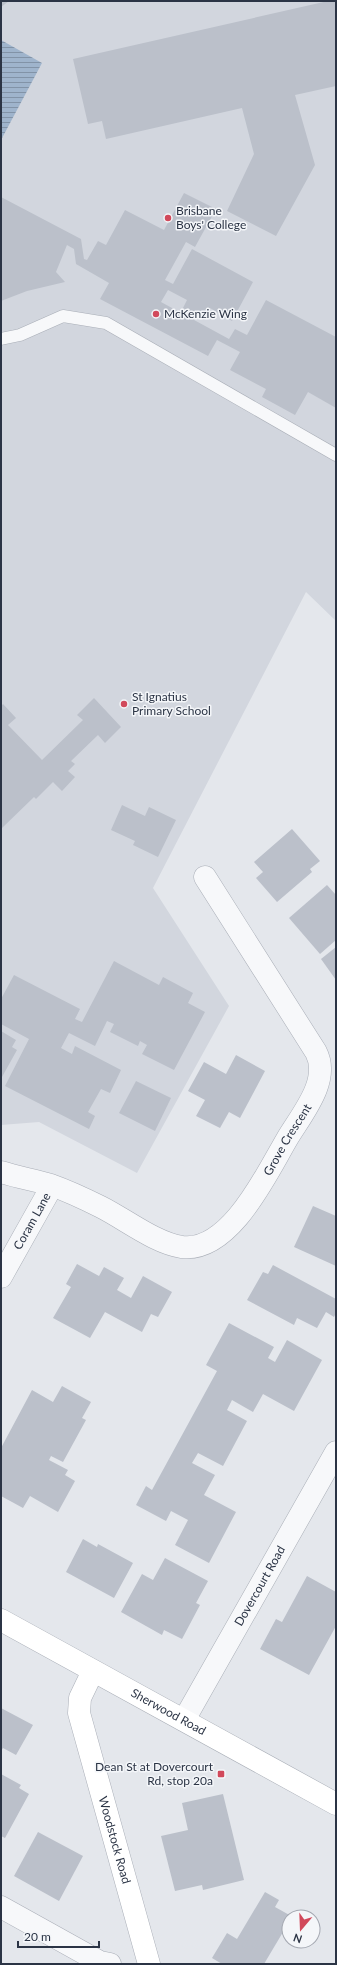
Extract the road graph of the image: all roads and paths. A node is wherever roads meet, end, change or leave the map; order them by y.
1 (1, 339) edge
2 (336, 455) edge
3 (205, 878) dead end
4 (1, 1172) edge
5 (52, 1186) junction
6 (1, 1277) edge
7 (336, 1452) edge
8 (1, 1620) edge
9 (93, 1670) junction
10 (184, 1720) junction
11 (336, 1804) edge
12 (1, 1907) edge
13 (110, 1964) edge
14 (147, 1964) edge

1 - 2 lane
3 - 5 street, Grove Crescent
4 - 5 street, Grove Crescent
5 - 6 street, Coram Lane
7 - 10 street, Dovercourt Road
8 - 9 main road, Sherwood Road
9 - 10 main road, Sherwood Road
9 - 14 main road, Woodstock Road
10 - 11 main road, Sherwood Road
12 - 13 street

